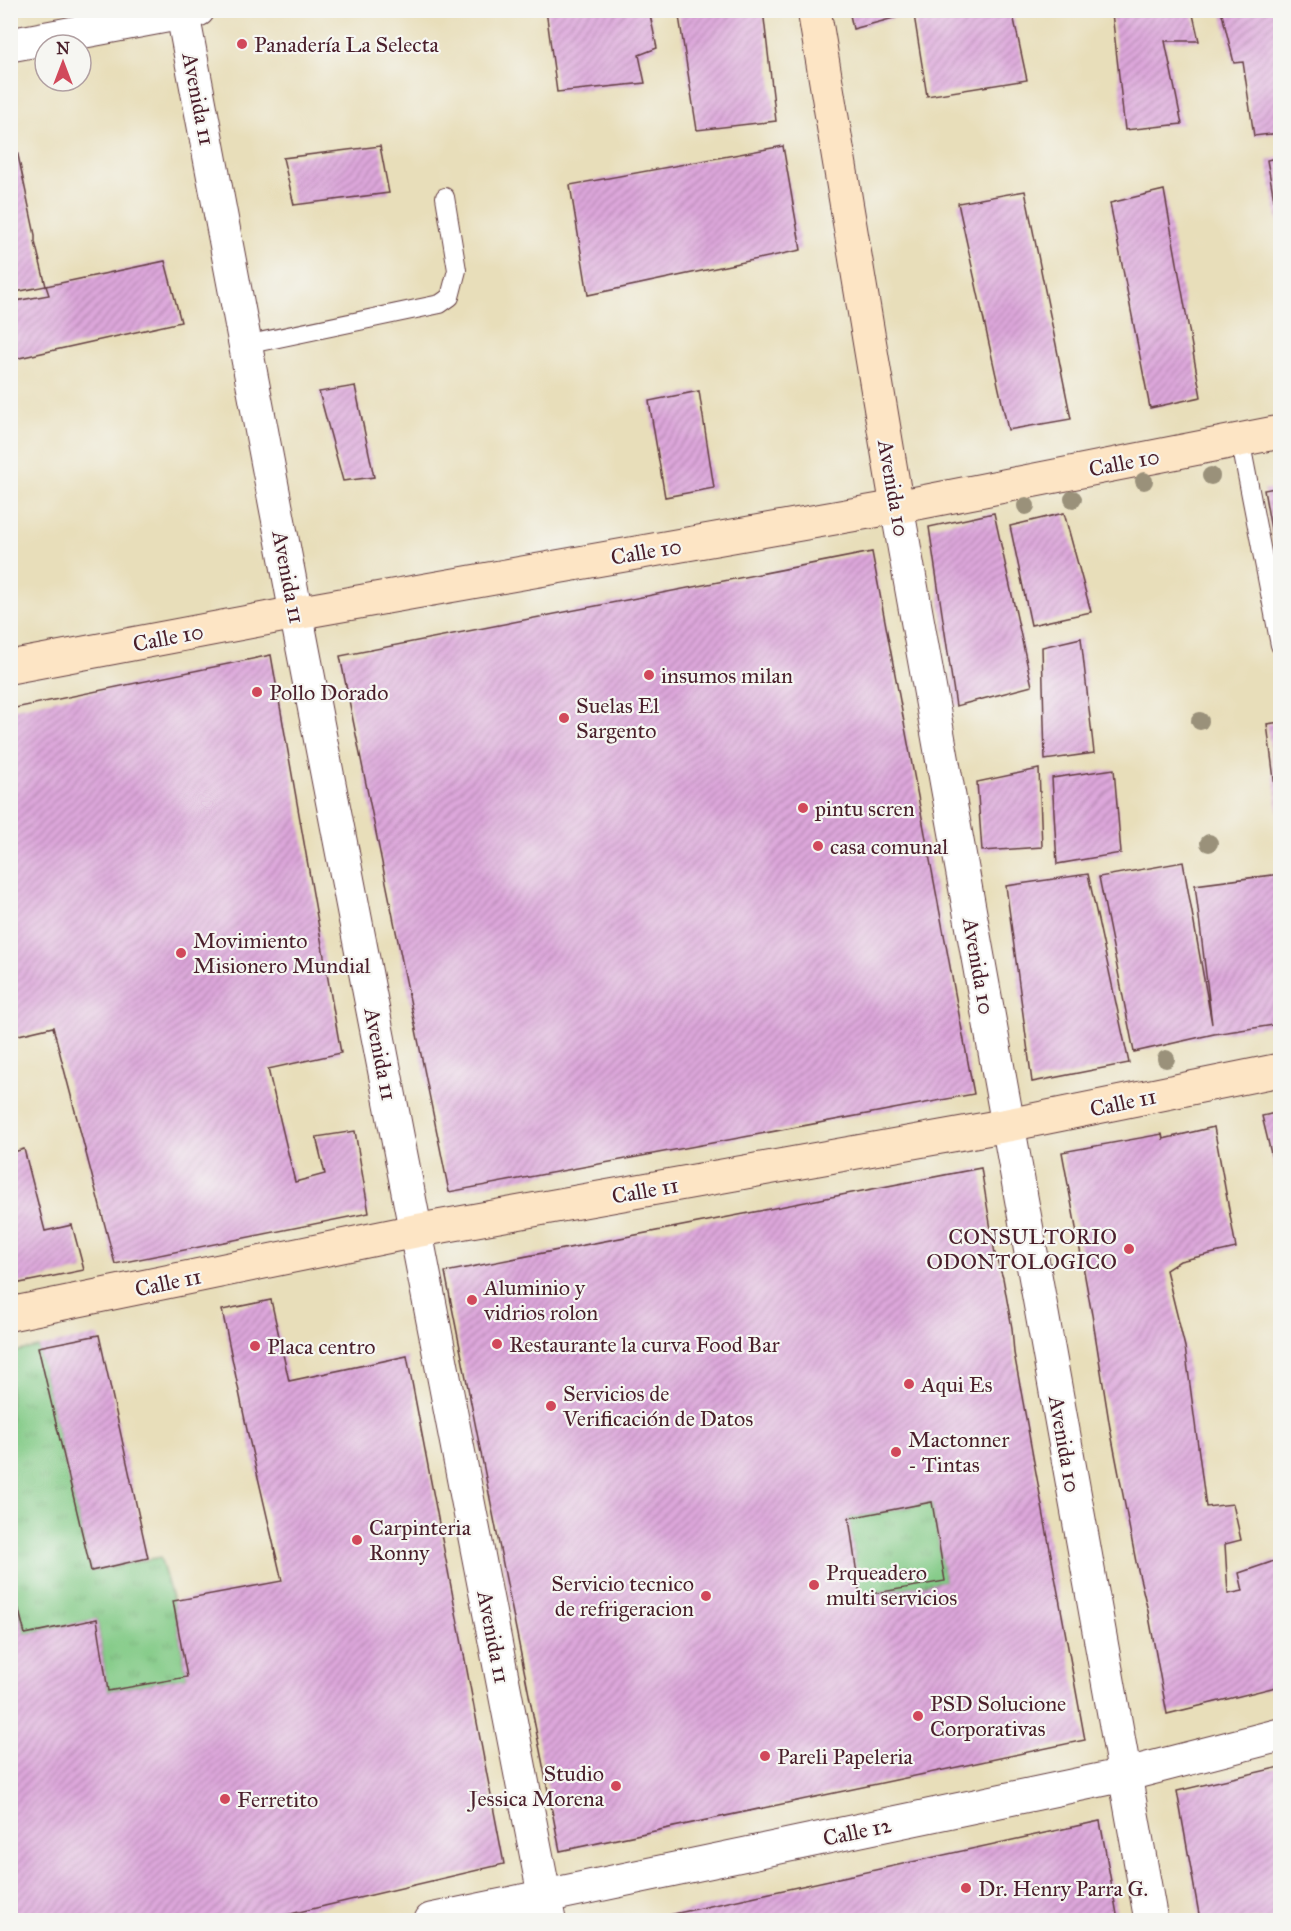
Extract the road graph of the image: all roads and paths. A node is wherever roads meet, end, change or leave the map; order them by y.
1 (814, 10) edge
2 (188, 12) edge
3 (10, 45) edge
4 (445, 197) dead end
5 (245, 345) junction
6 (1281, 432) edge
7 (1240, 439) junction
8 (897, 507) junction
9 (296, 613) junction
10 (1281, 645) edge
11 (10, 667) edge
12 (1281, 1070) edge
13 (1008, 1125) junction
14 (415, 1231) junction
15 (10, 1314) edge
16 (1281, 1735) edge
17 (1124, 1775) junction
18 (547, 1909) edge
19 (431, 1920) edge
20 (1151, 1920) edge

1 - 8 street, Avenida 10
2 - 3 street
2 - 5 street, Avenida 11
4 - 5 lane
5 - 9 street, Avenida 11
6 - 7 street, Calle 10
7 - 8 street, Calle 10
7 - 10 lane
8 - 9 street, Calle 10
8 - 13 street, Avenida 10
9 - 11 street, Calle 10
9 - 14 street, Avenida 11
12 - 13 street, Calle 11
13 - 14 street, Calle 11
13 - 17 street, Avenida 10
14 - 15 street, Calle 11
14 - 18 street, Avenida 11
16 - 17 street, Calle 12
17 - 18 street, Calle 12
17 - 20 street, Avenida 10
18 - 19 street, Calle 12

